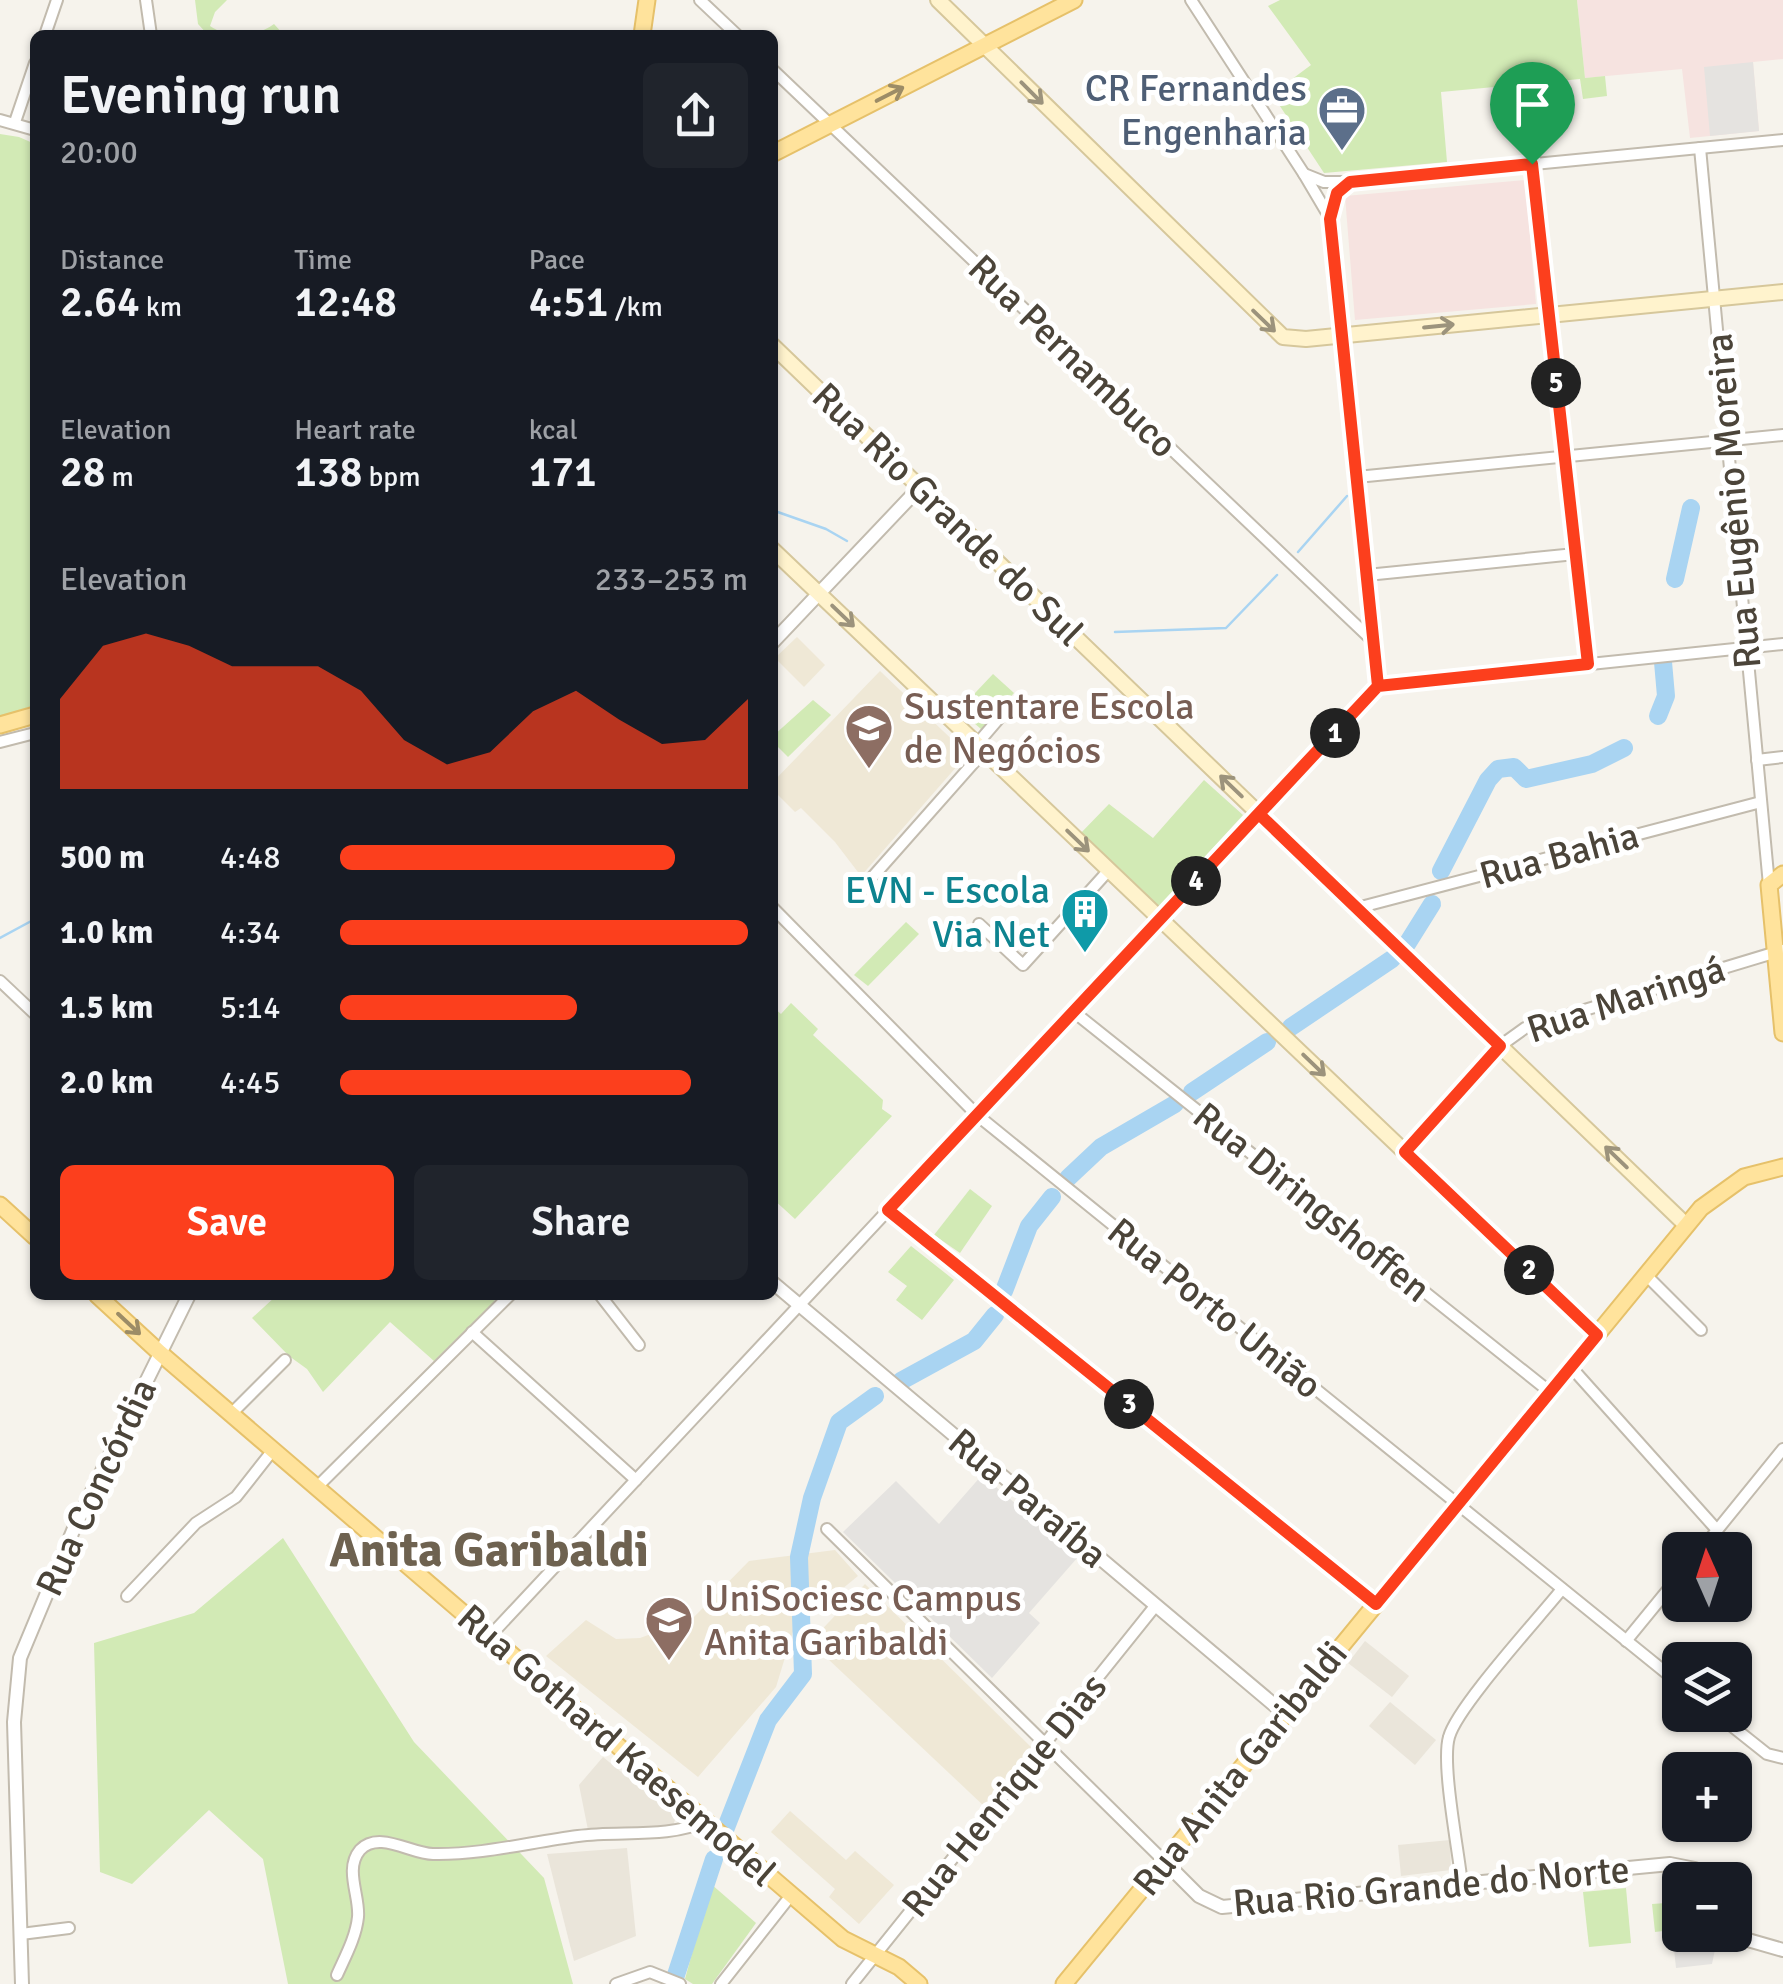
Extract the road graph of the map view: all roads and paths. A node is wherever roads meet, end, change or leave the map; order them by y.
1 (57, 0) edge
2 (146, 0) edge
3 (647, 0) edge
4 (700, 0) edge
5 (938, 0) edge
6 (1074, 0) edge
7 (1191, 0) edge
8 (47, 30) edge
9 (150, 30) edge
10 (643, 30) edge
11 (731, 30) edge
12 (984, 46) junction
13 (778, 75) edge
14 (30, 78) edge
15 (0, 120) edge
16 (15, 122) junction
17 (830, 124) junction
18 (30, 128) edge
19 (1783, 140) edge
20 (1700, 148) junction
21 (778, 151) edge
22 (1532, 164) junction
23 (1304, 174) junction
24 (1350, 182) junction
25 (1330, 219) junction
26 (1783, 292) edge
27 (1714, 299) junction
28 (1548, 315) junction
29 (1342, 335) junction
30 (778, 350) edge
31 (1783, 435) edge
32 (1728, 440) junction
33 (1564, 456) junction
34 (1357, 476) junction
35 (920, 487) junction
36 (1575, 554) junction
37 (778, 555) edge
38 (1367, 575) junction
39 (819, 594) junction
40 (778, 637) edge
41 (1374, 642) junction
42 (1783, 644) edge
43 (1747, 648) junction
44 (1588, 664) junction
45 (1378, 686) junction
46 (1008, 709) dead end
47 (30, 716) edge
48 (0, 725) edge
49 (30, 734) edge
50 (0, 742) edge
51 (981, 748) junction
52 (1783, 758) edge
53 (1757, 760) junction
54 (1761, 802) junction
55 (1259, 814) junction
56 (1767, 863) junction
57 (1109, 870) junction
58 (1783, 873) edge
59 (869, 881) dead end
60 (1769, 886) junction
61 (1357, 908) junction
62 (778, 913) edge
63 (1161, 919) junction
64 (980, 924) dead end
65 (1779, 950) edge
66 (0, 981) edge
67 (30, 1009) edge
68 (1074, 1012) junction
69 (1782, 1024) edge
70 (1500, 1046) junction
71 (978, 1115) junction
72 (1405, 1152) junction
73 (1783, 1167) edge
74 (0, 1205) edge
75 (888, 1210) junction
76 (1686, 1225) junction
77 (30, 1232) edge
78 (1646, 1275) junction
79 (778, 1288) edge
80 (102, 1300) edge
81 (186, 1300) edge
82 (505, 1300) edge
83 (604, 1300) edge
84 (798, 1306) junction
85 (1701, 1330) dead end
86 (472, 1332) junction
87 (1597, 1335) junction
88 (639, 1346) dead end
89 (160, 1353) junction
90 (284, 1360) dead end
91 (1572, 1367) junction
92 (1550, 1392) junction
93 (231, 1414) junction
94 (1783, 1449) edge
95 (273, 1450) junction
96 (636, 1480) junction
97 (317, 1488) junction
98 (1458, 1504) junction
99 (826, 1529) dead end
100 (1717, 1530) joint
101 (1562, 1589) junction
102 (127, 1596) dead end
103 (1662, 1597) edge
104 (1376, 1604) junction
105 (1156, 1606) junction
106 (490, 1636) junction
107 (1626, 1641) junction
108 (1662, 1670) edge
109 (1285, 1714) junction
110 (7, 1722) edge
111 (1739, 1732) edge
112 (1045, 1744) junction
113 (1783, 1758) edge
114 (706, 1821) junction
115 (1164, 1860) junction
116 (1662, 1865) edge
117 (1462, 1885) junction
118 (792, 1894) junction
119 (69, 1928) dead end
120 (21, 1934) junction
121 (1752, 1939) edge
122 (1783, 1950) edge
123 (875, 1956) junction
124 (337, 1975) dead end
125 (22, 1984) edge
126 (616, 1984) edge
127 (680, 1984) edge
128 (720, 1984) edge
129 (852, 1984) edge
130 (919, 1984) edge
131 (1064, 1984) edge

1 - 8 street
2 - 9 street
3 - 10 main road
4 - 11 street
5 - 12 main road
6 - 12 main road
7 - 23 street
17 -> 12 main road
12 -> 29 main road
13 - 17 street, Rua Pernambuco
14 - 16 street
15 - 16 street
16 - 18 street
17 - 21 main road
17 - 41 street, Rua Pernambuco
19 - 20 street
20 - 22 street
20 - 27 street, Rua Eugênio Moreira
22 - 24 street
22 - 28 street
23 - 24 street
23 - 25 street
24 - 25 street
25 - 29 street
26 - 27 main road
27 - 28 main road
27 - 32 street, Rua Eugênio Moreira
29 -> 28 main road
28 - 33 street
29 - 34 street
30 - 35 main road, Rua Rio Grande do Sul
31 - 32 street
32 - 33 street
32 - 43 street, Rua Eugênio Moreira
33 - 34 street
33 - 36 street
34 - 38 street
35 - 39 street
55 -> 35 main road, Rua Rio Grande do Sul
36 - 38 street
36 - 44 street
37 - 39 main road
38 - 41 street
39 - 40 street
39 -> 51 main road
41 - 45 street
42 - 43 street
43 - 44 street
43 - 53 street, Rua Eugênio Moreira
44 - 45 street
45 - 55 street
46 - 51 street
47 - 48 main road
49 - 50 street
51 -> 57 main road
51 - 59 street
52 - 53 street
53 - 54 street, Rua Eugênio Moreira
54 - 56 street, Rua Eugênio Moreira
54 - 61 street, Rua Bahia
55 - 61 main road, Rua Rio Grande do Sul
55 - 63 street
56 - 58 street
56 - 60 street, Rua Eugênio Moreira
57 - 63 main road
57 - 64 street
58 - 60 main road
60 - 65 main road, Rua Eugênio Moreira
61 - 70 main road, Rua Rio Grande do Sul
62 - 71 street, Rua Porto União
63 - 68 street
63 -> 72 main road
65 - 69 main road, Rua Eugênio Moreira
65 - 70 street, Rua Maringá
66 - 67 street
68 - 71 street
68 - 92 street, Rua Diringshoffen
70 - 72 street, Rua Maringá
76 -> 70 main road, Rua Rio Grande do Sul
71 - 75 street
71 - 98 street, Rua Porto União
72 - 87 main road
73 - 76 main road, Rua Anita Garibaldi
74 - 77 main road
75 - 84 street
75 - 104 street
76 - 78 main road, Rua Anita Garibaldi
78 - 85 street
78 - 87 main road, Rua Anita Garibaldi
79 - 84 street, Rua Paraíba
80 -> 89 main road, Rua Gothard Kaesemodel
81 - 89 street, Rua Concórdia
82 - 86 street
83 - 88 street
84 - 96 street
84 - 105 street, Rua Paraíba
86 - 96 street
86 - 97 street
87 - 91 main road, Rua Anita Garibaldi
89 - 93 main road, Rua Gothard Kaesemodel
89 - 110 street, Rua Concórdia
90 - 93 street
91 - 92 main road, Rua Anita Garibaldi
91 - 100 street
92 - 98 main road, Rua Anita Garibaldi
93 - 95 main road, Rua Gothard Kaesemodel
94 - 100 street
95 - 97 main road, Rua Gothard Kaesemodel
95 - 102 street
96 - 106 street
97 - 106 main road, Rua Gothard Kaesemodel
98 - 101 street, Rua Porto União
98 - 104 main road, Rua Anita Garibaldi
99 - 112 street
101 - 107 street, Rua Porto União
101 - 117 street
103 - 107 street
104 - 109 main road, Rua Anita Garibaldi
105 - 109 street, Rua Paraíba
105 - 112 street, Rua Henrique Dias
106 - 114 main road, Rua Gothard Kaesemodel
107 - 108 street, Rua Porto União
109 - 115 main road, Rua Anita Garibaldi
110 - 120 street, Rua Concórdia
111 - 113 street
112 - 115 street
112 - 123 street, Rua Henrique Dias
114 - 118 main road, Rua Gothard Kaesemodel
114 - 124 street
115 - 117 street, Rua Rio Grande do Norte
115 - 131 main road, Rua Anita Garibaldi
116 - 117 street, Rua Rio Grande do Norte
118 - 123 main road, Rua Gothard Kaesemodel
118 - 128 street
119 - 120 street
120 - 125 street, Rua Concórdia
121 - 122 street
123 - 129 street, Rua Henrique Dias
123 - 130 main road, Rua Gothard Kaesemodel
126 - 127 street

